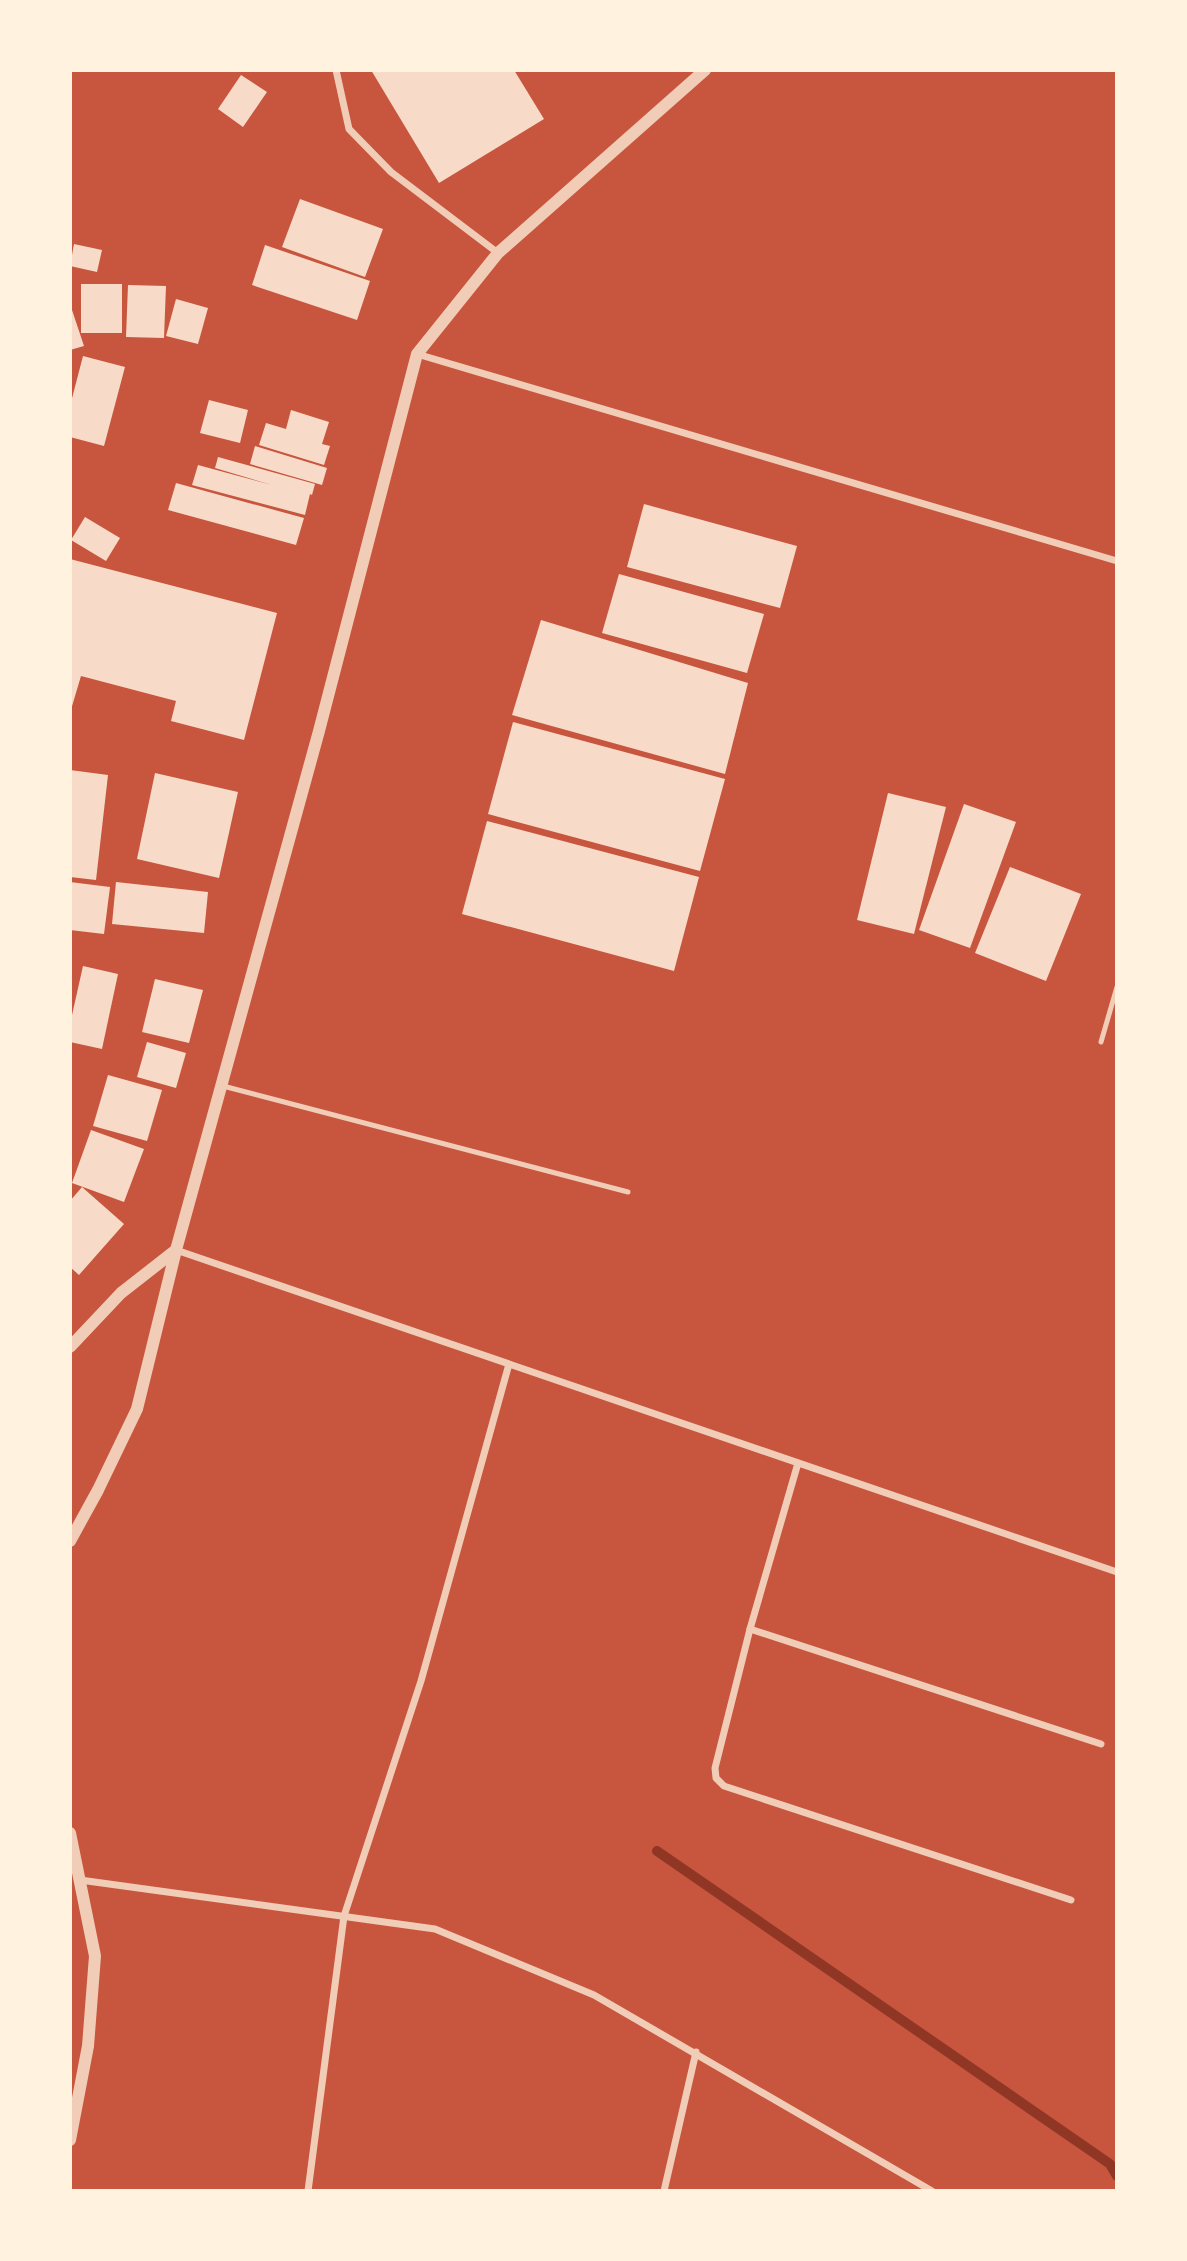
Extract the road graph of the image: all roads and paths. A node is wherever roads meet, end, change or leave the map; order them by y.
1 (336, 70) edge
2 (705, 70) edge
3 (498, 253) junction
4 (417, 354) junction
5 (1117, 561) edge
6 (1117, 987) edge
7 (1101, 1042) dead end
8 (220, 1085) junction
9 (628, 1192) dead end
10 (176, 1250) junction
11 (70, 1347) edge
12 (509, 1364) junction
13 (798, 1463) junction
14 (70, 1541) edge
15 (1117, 1572) edge
16 (750, 1629) junction
17 (1101, 1744) dead end
18 (70, 1833) edge
19 (80, 1880) junction
20 (1071, 1900) dead end
21 (344, 1916) junction
22 (696, 2052) junction
23 (70, 2140) edge
24 (308, 2191) edge
25 (664, 2191) edge
26 (932, 2191) edge

1 - 3 street
2 - 3 street
3 - 4 street
4 - 5 street
4 - 8 street
6 - 7 lane
8 - 9 lane
8 - 10 street
10 - 11 street
10 - 12 street
10 - 14 street
12 - 13 street
12 - 21 street
13 - 15 street
13 - 16 street
16 - 17 street
16 - 20 street
18 - 19 street
19 - 21 street
19 - 23 street
21 - 22 street
21 - 24 street
22 - 25 street
22 - 26 street

